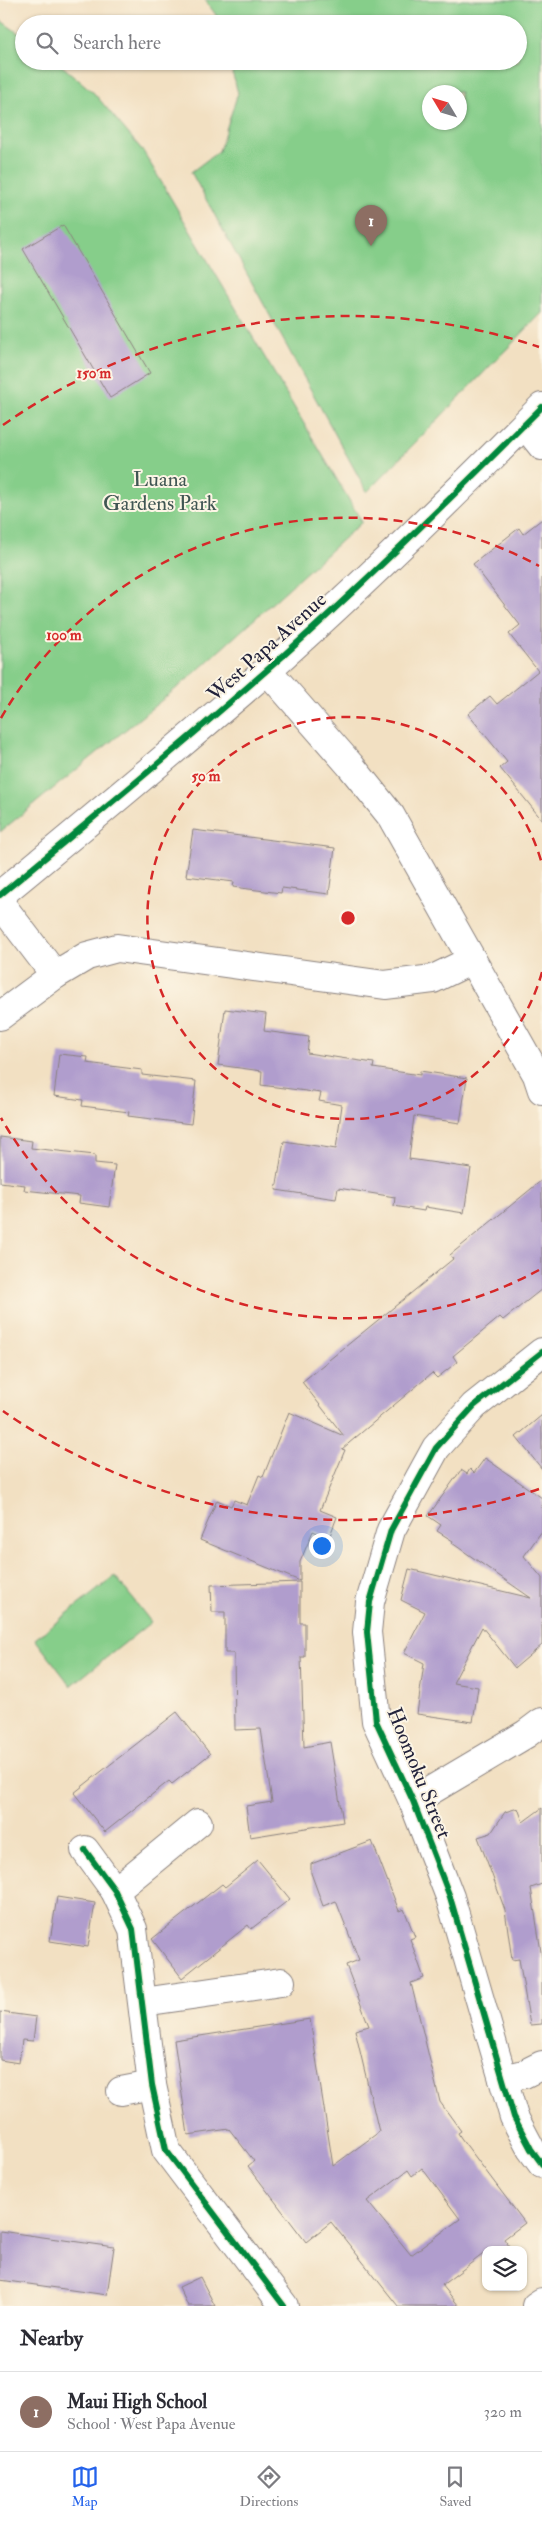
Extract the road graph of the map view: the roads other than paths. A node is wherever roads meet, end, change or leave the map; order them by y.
1 (533, 416) edge
2 (542, 446) edge
3 (266, 670) junction
4 (0, 895) edge
5 (0, 903) edge
6 (472, 960) junction
7 (55, 975) junction
8 (0, 1016) edge
9 (542, 1090) edge
10 (542, 1352) edge
11 (542, 1722) edge
12 (413, 1801) junction
13 (198, 1823) dead end
14 (85, 1850) dead end
15 (115, 1891) junction
16 (281, 1982) dead end
17 (143, 2002) junction
18 (542, 2065) edge
19 (503, 2079) junction
20 (152, 2085) junction
21 (121, 2091) dead end
22 (542, 2164) edge
23 (542, 2302) edge
24 (284, 2306) edge
25 (536, 2306) edge

1 - 2 street
1 - 3 street, West Papa Avenue
3 - 4 street, West Papa Avenue
3 - 6 street
5 - 7 street
6 - 7 street
6 - 9 street
7 - 8 street
10 - 12 street, Hoomoku Street
11 - 12 street
12 - 19 street, Hoomoku Street
13 - 15 street
14 - 15 street
15 - 17 street
16 - 17 street
17 - 20 street
18 - 19 street
19 - 22 street, Hoomoku Street
20 - 21 street
20 - 24 street
23 - 25 street

